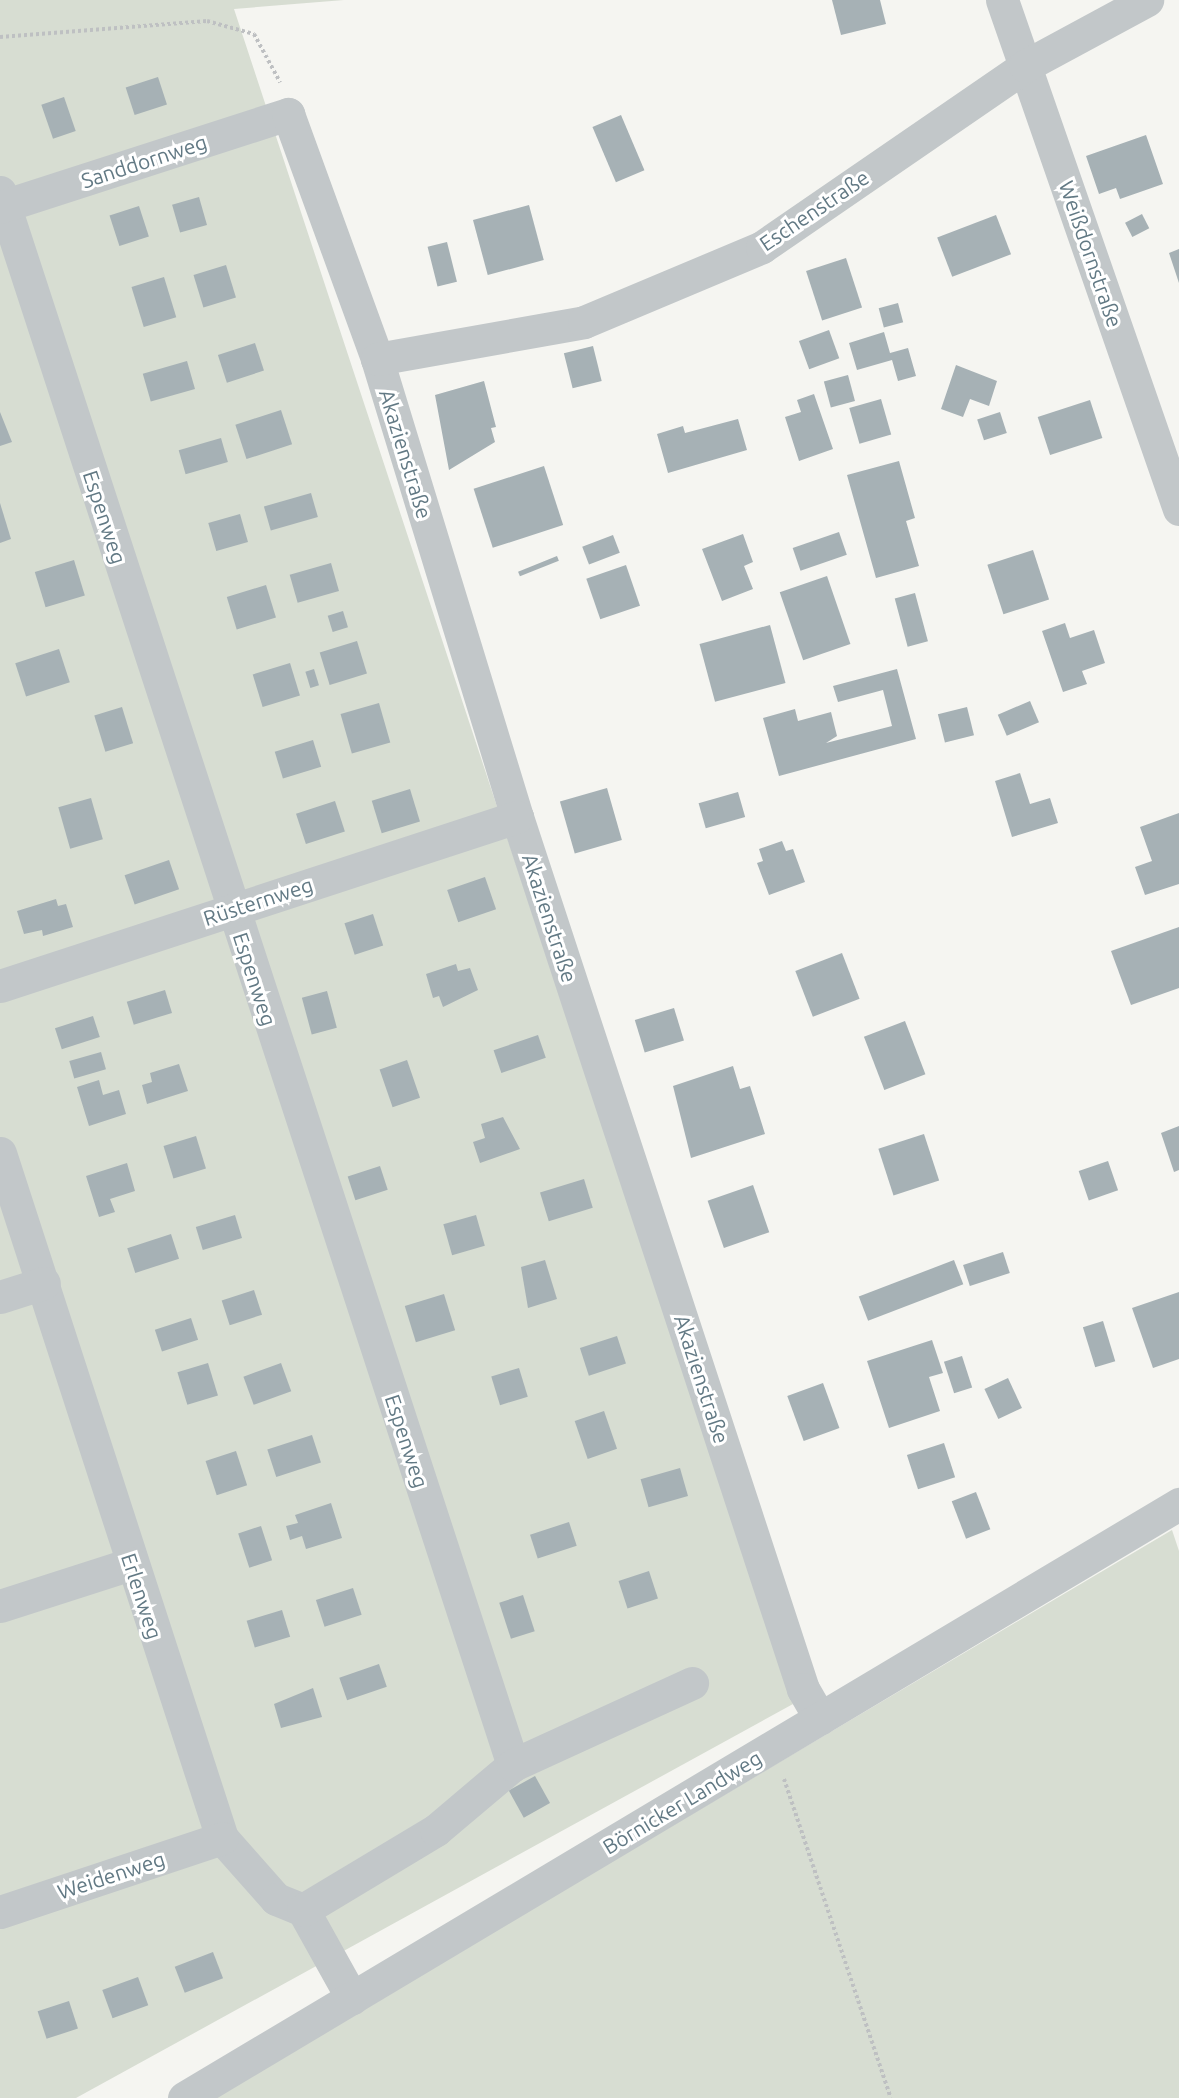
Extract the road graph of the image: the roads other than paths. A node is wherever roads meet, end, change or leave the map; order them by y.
1 (1002, 0) edge
2 (1147, 0) edge
3 (1025, 66) junction
4 (288, 114) joint
5 (2, 202) edge
6 (377, 359) junction
7 (1179, 509) edge
8 (517, 817) junction
9 (232, 909) junction
10 (0, 986) edge
11 (0, 1153) edge
12 (44, 1283) junction
13 (0, 1297) edge
14 (1179, 1504) edge
15 (131, 1564) junction
16 (0, 1606) edge
17 (692, 1683) dead end
18 (820, 1718) junction
19 (513, 1765) junction
20 (222, 1838) junction
21 (303, 1910) junction
22 (0, 1912) edge
23 (352, 1998) junction
24 (184, 2098) edge

1 - 3 street, Weißdornstraße
2 - 3 street, Eschenstraße
3 - 6 street, Eschenstraße
3 - 7 street, Weißdornstraße
4 - 5 street, Sanddornweg
4 - 6 street, Akazienstraße
5 - 9 street, Espenweg
6 - 8 street, Akazienstraße
8 - 9 street, Rüsternweg
8 - 18 street, Akazienstraße
9 - 10 street, Rüsternweg
9 - 19 street, Espenweg
11 - 12 street, Erlenweg
12 - 13 street
12 - 15 street, Erlenweg
14 - 18 street, Börnicker Landweg
15 - 16 street
15 - 20 street, Erlenweg
17 - 19 street
18 - 23 street, Börnicker Landweg
19 - 21 street
20 - 21 street, Erlenweg
20 - 22 street, Weidenweg
21 - 23 street
23 - 24 street, Börnicker Landweg

